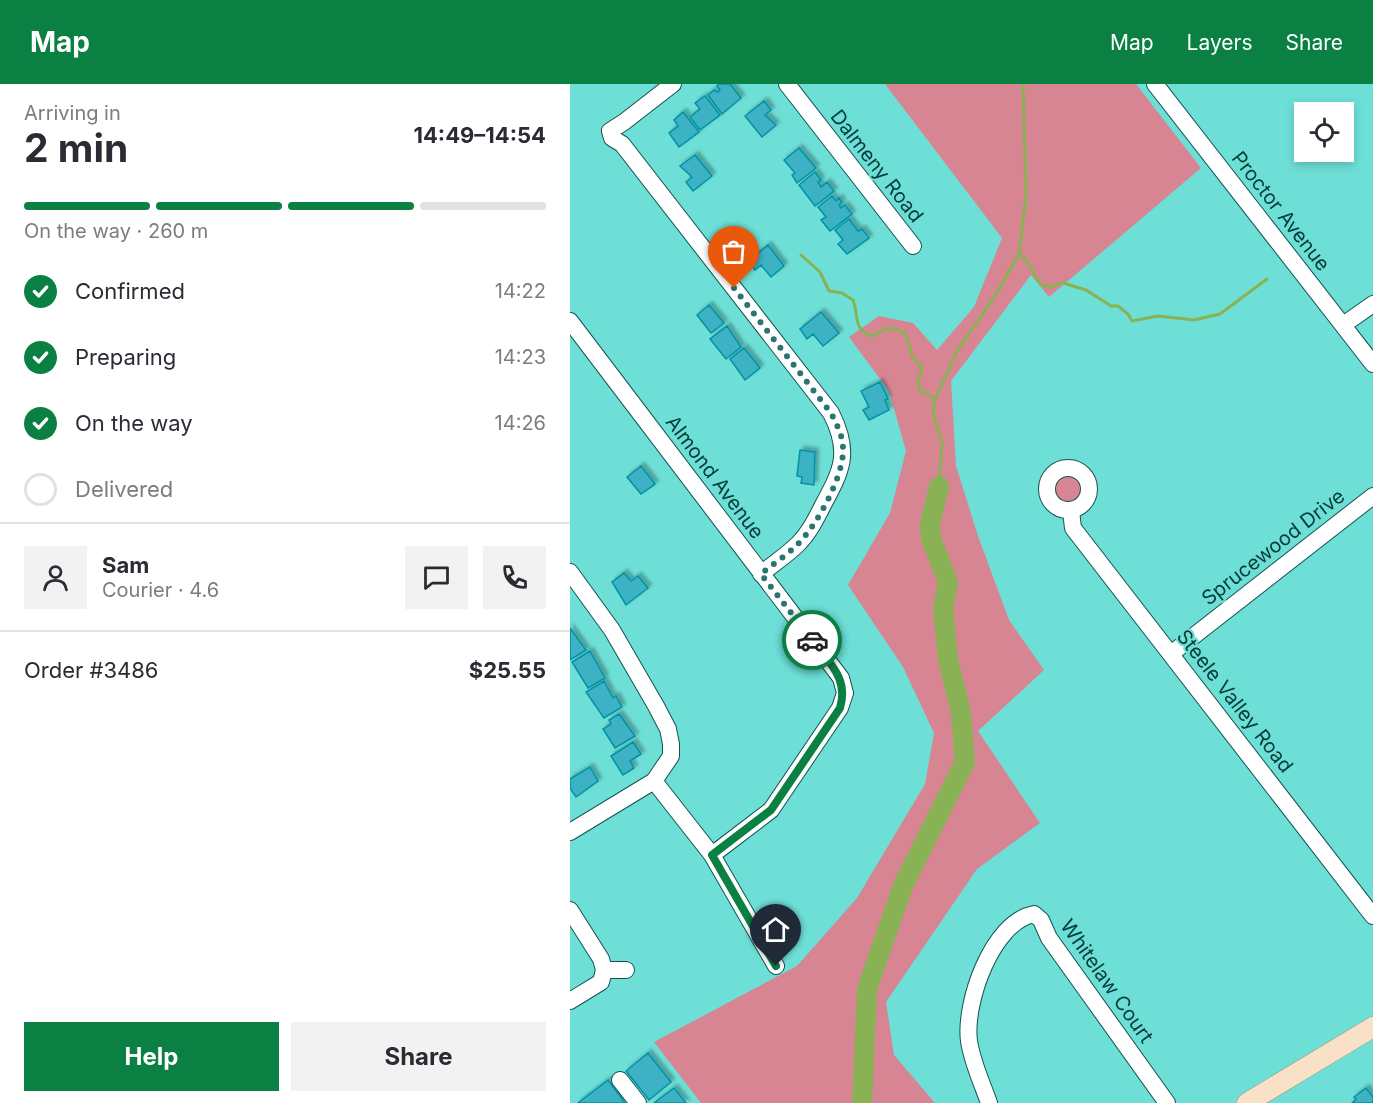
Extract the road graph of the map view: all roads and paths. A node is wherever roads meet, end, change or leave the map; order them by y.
1 (673, 84) edge
2 (787, 84) edge
3 (1155, 84) edge
4 (913, 246) dead end
5 (1373, 304) edge
6 (570, 321) edge
7 (1342, 325) junction
8 (1373, 364) edge
9 (1373, 496) edge
10 (1071, 511) dead end
11 (570, 572) edge
12 (761, 574) junction
13 (1172, 653) junction
14 (654, 781) junction
15 (570, 832) edge
16 (712, 855) junction
17 (570, 910) edge
18 (1373, 915) edge
19 (776, 966) dead end
20 (604, 970) junction
21 (626, 970) dead end
22 (570, 1002) edge
23 (1373, 1027) edge
24 (620, 1080) dead end
25 (638, 1103) edge
26 (989, 1103) edge
27 (1167, 1103) edge
28 (1247, 1103) edge

1 - 12 street
2 - 4 street, Dalmeny Road
3 - 7 street, Proctor Avenue
5 - 7 street
6 - 12 street, Almond Avenue
7 - 8 street, Proctor Avenue
9 - 13 street, Sprucewood Drive
10 - 13 street, Steele Valley Road
11 - 14 street
12 - 16 street, Almond Avenue
13 - 18 street, Steele Valley Road
14 - 15 street
14 - 16 street
16 - 19 street
17 - 20 street
20 - 21 street
20 - 22 street
23 - 28 main road
24 - 25 street
26 - 27 street, Whitelaw Court

